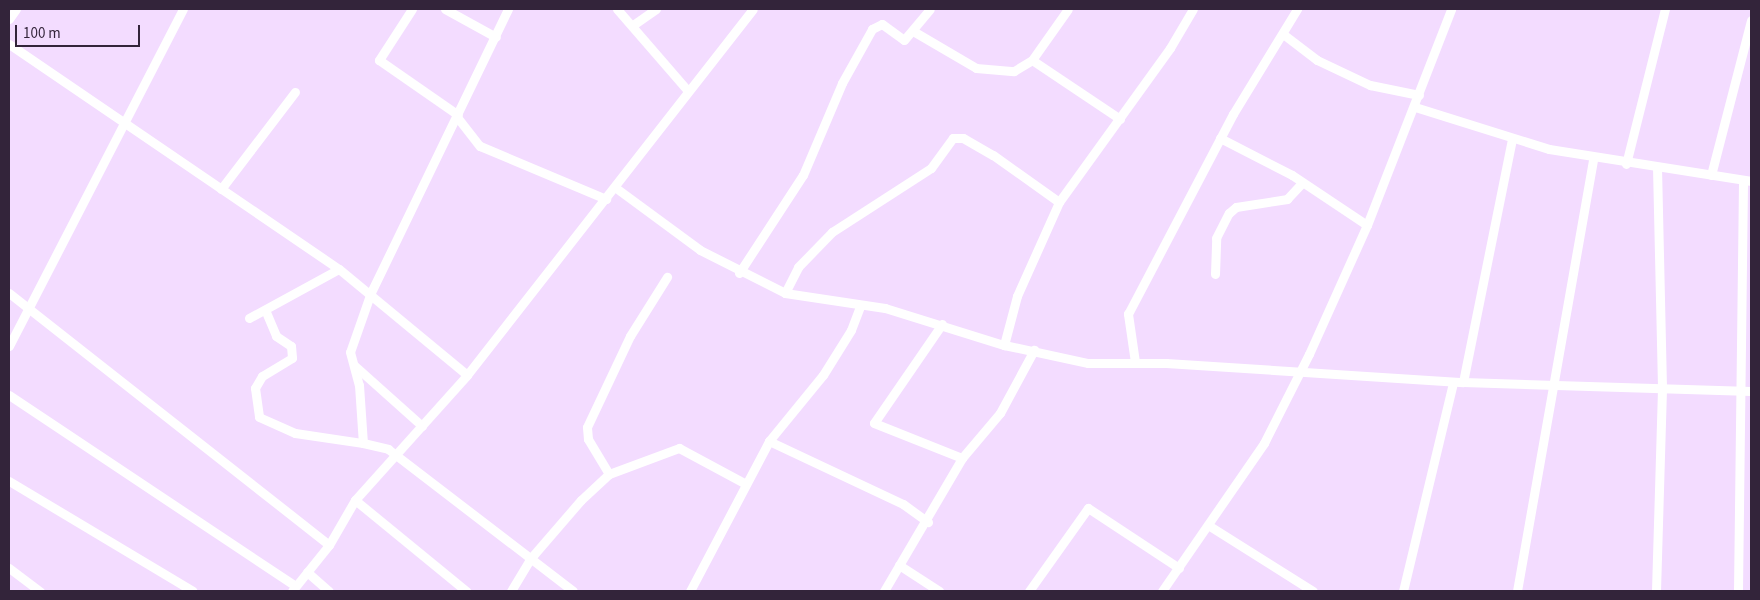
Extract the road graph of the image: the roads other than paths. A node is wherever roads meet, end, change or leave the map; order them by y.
1 (16, 9) edge
2 (183, 9) edge
3 (412, 9) edge
4 (445, 9) edge
5 (508, 9) edge
6 (617, 9) edge
7 (656, 9) edge
8 (754, 9) edge
9 (930, 9) edge
10 (1068, 9) edge
11 (1193, 9) edge
12 (1297, 9) edge
13 (1665, 9) edge
14 (1447, 10) edge
15 (9, 19) edge
16 (1751, 20) edge
17 (633, 25) junction
18 (913, 31) junction
19 (1283, 34) junction
20 (496, 36) junction
21 (9, 44) edge
22 (1032, 60) junction
23 (688, 91) junction
24 (295, 92) dead end
25 (1419, 94) junction
26 (1415, 107) junction
27 (458, 116) junction
28 (1120, 119) junction
29 (121, 121) junction
30 (1220, 138) junction
31 (1512, 139) junction
32 (1593, 158) junction
33 (1626, 164) junction
34 (1657, 167) junction
35 (1711, 175) junction
36 (1747, 181) edge
37 (1302, 183) junction
38 (616, 188) junction
39 (221, 189) junction
40 (606, 199) junction
41 (1058, 202) junction
42 (1367, 225) junction
43 (338, 269) junction
44 (739, 273) junction
45 (1216, 274) dead end
46 (667, 277) dead end
47 (9, 293) edge
48 (785, 293) junction
49 (370, 296) junction
50 (28, 304) junction
51 (860, 306) junction
52 (266, 312) junction
53 (249, 318) dead end
54 (942, 324) junction
55 (1004, 345) junction
56 (9, 346) edge
57 (1034, 350) junction
58 (1135, 362) junction
59 (355, 366) junction
60 (1300, 373) junction
61 (467, 375) junction
62 (1453, 382) junction
63 (1463, 382) junction
64 (1555, 385) junction
65 (1662, 387) junction
66 (1741, 391) junction
67 (1751, 391) edge
68 (9, 395) edge
69 (422, 426) junction
70 (769, 441) junction
71 (363, 444) junction
72 (394, 454) junction
73 (962, 458) junction
74 (609, 474) junction
75 (9, 481) edge
76 (746, 484) junction
77 (355, 500) junction
78 (928, 522) junction
79 (1208, 526) junction
80 (329, 545) junction
81 (530, 559) junction
82 (899, 565) junction
83 (9, 568) edge
84 (1179, 568) junction
85 (307, 572) junction
86 (294, 589) edge
87 (40, 591) edge
88 (193, 591) edge
89 (329, 591) edge
90 (466, 591) edge
91 (512, 591) edge
92 (573, 591) edge
93 (690, 591) edge
94 (884, 591) edge
95 (939, 591) edge
96 (1030, 591) edge
97 (1162, 591) edge
98 (1311, 591) edge
99 (1403, 591) edge
100 (1517, 591) edge
101 (1656, 591) edge
102 (1738, 591) edge

1 - 15 street
2 - 29 street
3 - 27 street
4 - 20 street
5 - 20 street
6 - 17 street
7 - 17 street
8 - 23 street
9 - 18 street
10 - 22 street
11 - 28 street
12 - 19 street
13 - 33 street
14 - 25 street
16 - 35 street
17 - 23 street
18 - 22 street
18 - 44 street
19 - 25 street
19 - 30 street
20 - 27 street
21 - 29 street
22 - 28 street
23 - 38 street
24 - 39 street
25 - 26 street
26 - 31 street
26 - 42 street
27 - 40 street
27 - 49 street
28 - 41 street
29 - 39 street
29 - 50 street
30 - 37 street
30 - 58 street
31 - 32 street
31 - 63 street
32 - 33 street
32 - 64 street
33 - 34 street
34 - 35 street
34 - 65 street
35 - 36 street
36 - 66 street
37 - 42 street
37 - 45 street
38 - 40 street
38 - 44 street
39 - 43 street
40 - 61 street
41 - 48 street
41 - 55 street
42 - 60 street
43 - 49 street
43 - 52 street
44 - 48 street
46 - 74 street
47 - 50 street
48 - 51 street
49 - 59 street
49 - 61 street
50 - 56 street
50 - 80 street
51 - 54 street
51 - 70 street
52 - 53 street
52 - 71 street
54 - 55 street
54 - 73 street
55 - 57 street
57 - 58 street
57 - 73 street
58 - 60 street
59 - 69 street
59 - 71 street
60 - 62 street
60 - 79 street
61 - 69 street
62 - 63 street
62 - 99 street
63 - 64 street
64 - 65 street
64 - 100 street
65 - 66 street
65 - 101 street
66 - 67 street
66 - 102 street
68 - 86 street
69 - 72 street
70 - 76 street
70 - 78 street
71 - 72 street
72 - 77 street
72 - 81 street
73 - 78 street
74 - 76 street
74 - 81 street
75 - 88 street
76 - 93 street
77 - 80 street
77 - 90 street
78 - 82 street
79 - 84 street
79 - 98 street
80 - 85 street
81 - 91 street
81 - 92 street
82 - 94 street
82 - 95 street
83 - 87 street
84 - 96 street
84 - 97 street
85 - 86 street
85 - 89 street

